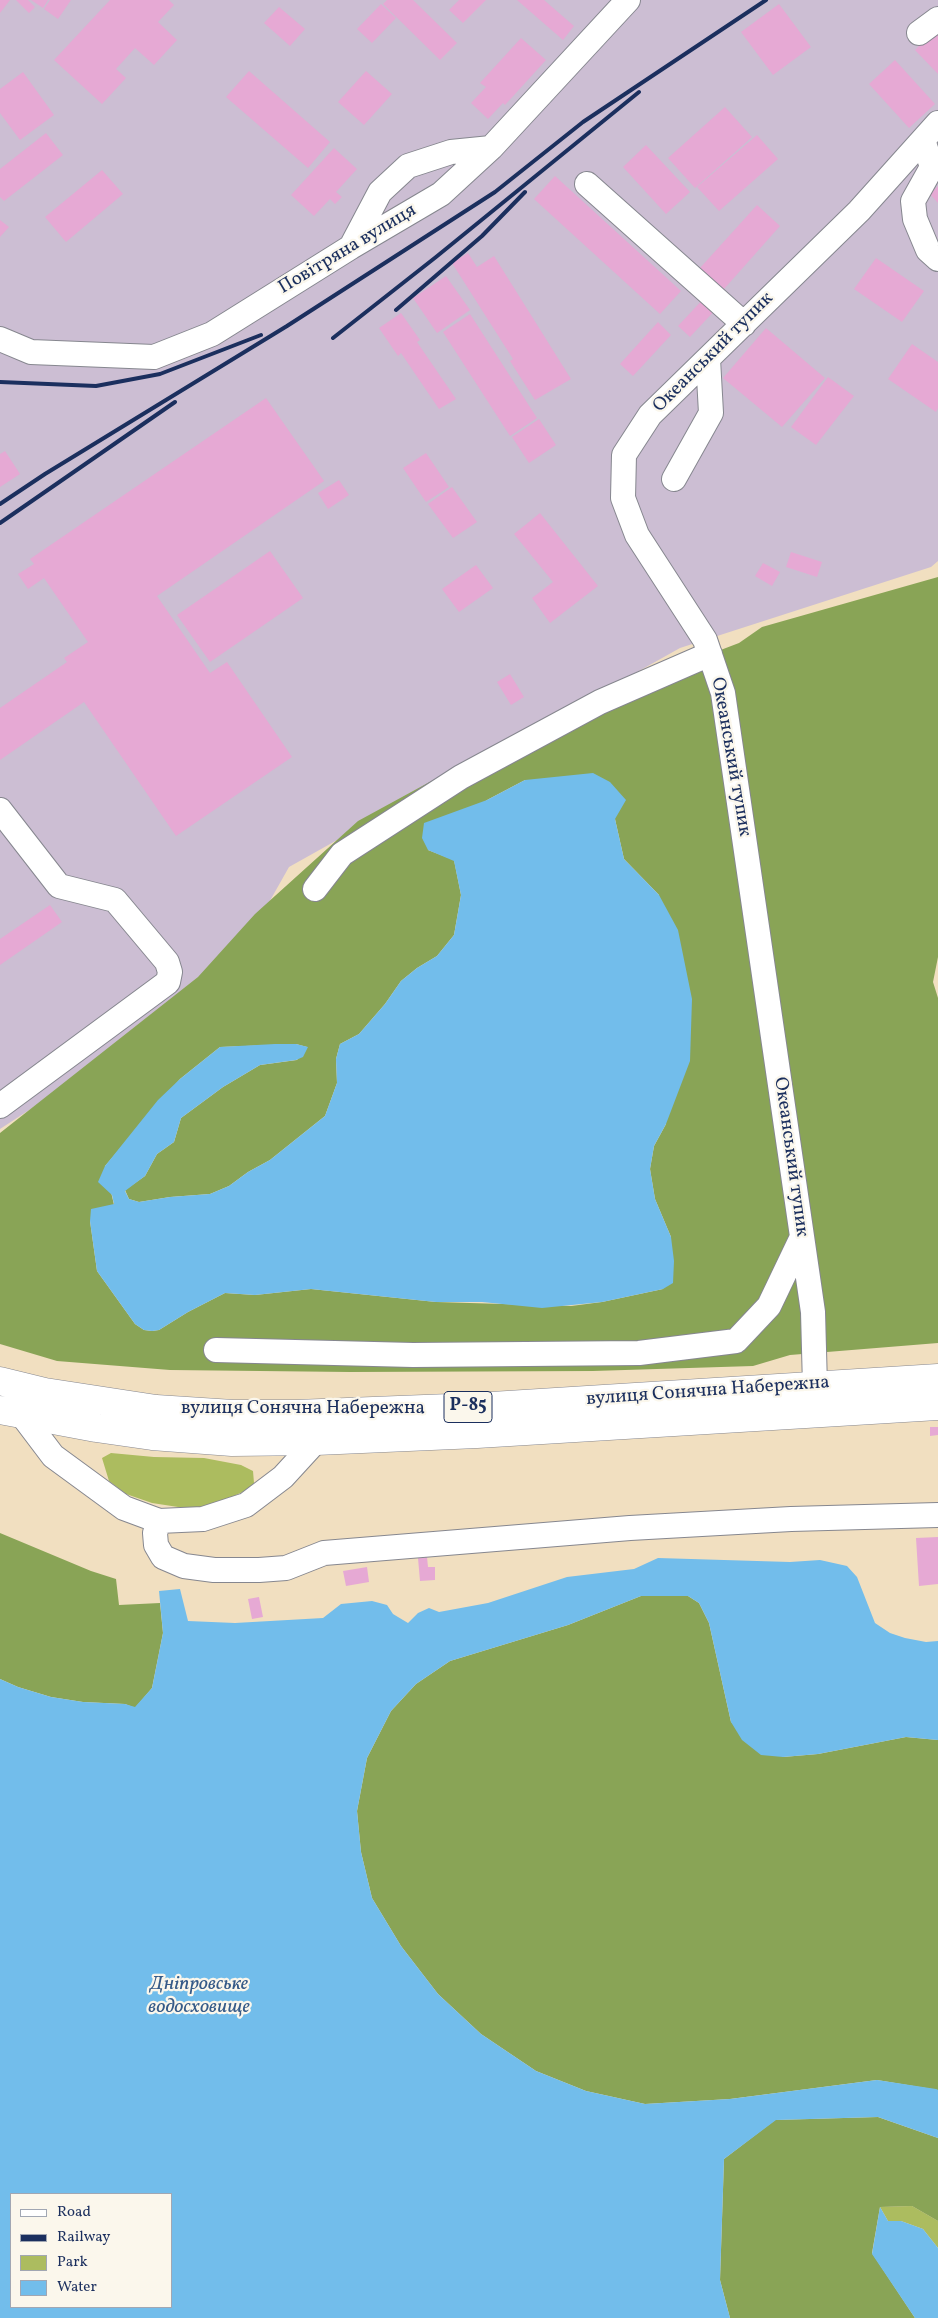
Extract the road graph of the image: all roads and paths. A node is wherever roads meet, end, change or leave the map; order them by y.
1 (628, 0) edge
2 (938, 19) edge
3 (919, 33) dead end
4 (930, 132) edge
5 (492, 148) junction
6 (586, 184) dead end
7 (351, 247) junction
8 (938, 259) edge
9 (744, 324) junction
10 (0, 339) edge
11 (708, 360) junction
12 (674, 479) dead end
13 (710, 654) junction
14 (0, 810) edge
15 (315, 890) dead end
16 (0, 1106) edge
17 (802, 1237) junction
18 (216, 1350) dead end
19 (938, 1378) edge
20 (0, 1381) edge
21 (815, 1386) junction
22 (938, 1406) edge
23 (11, 1412) edge
24 (316, 1441) junction
25 (938, 1515) edge
26 (159, 1521) junction

1 - 5 street, Повітряна вулиця
2 - 3 street
4 - 8 street
4 - 9 street, Океанський тупик
5 - 7 street, Повітряна вулиця
5 - 7 street
6 - 9 street
7 - 10 street, Повітряна вулиця
9 - 11 street, Океанський тупик
11 - 12 street
11 - 13 street, Океанський тупик
13 - 15 street
13 - 17 street, Океанський тупик
14 - 16 street
17 - 18 street
17 - 21 street, Океанський тупик
19 - 21 main road, вулиця Сонячна Набережна / Р-85
20 - 21 main road, вулиця Сонячна Набережна / Р-85
22 - 24 main road, вулиця Сонячна Набережна / Р-85
23 - 24 main road, вулиця Сонячна Набережна / Р-85
23 - 26 street
24 - 26 street
25 - 26 street

